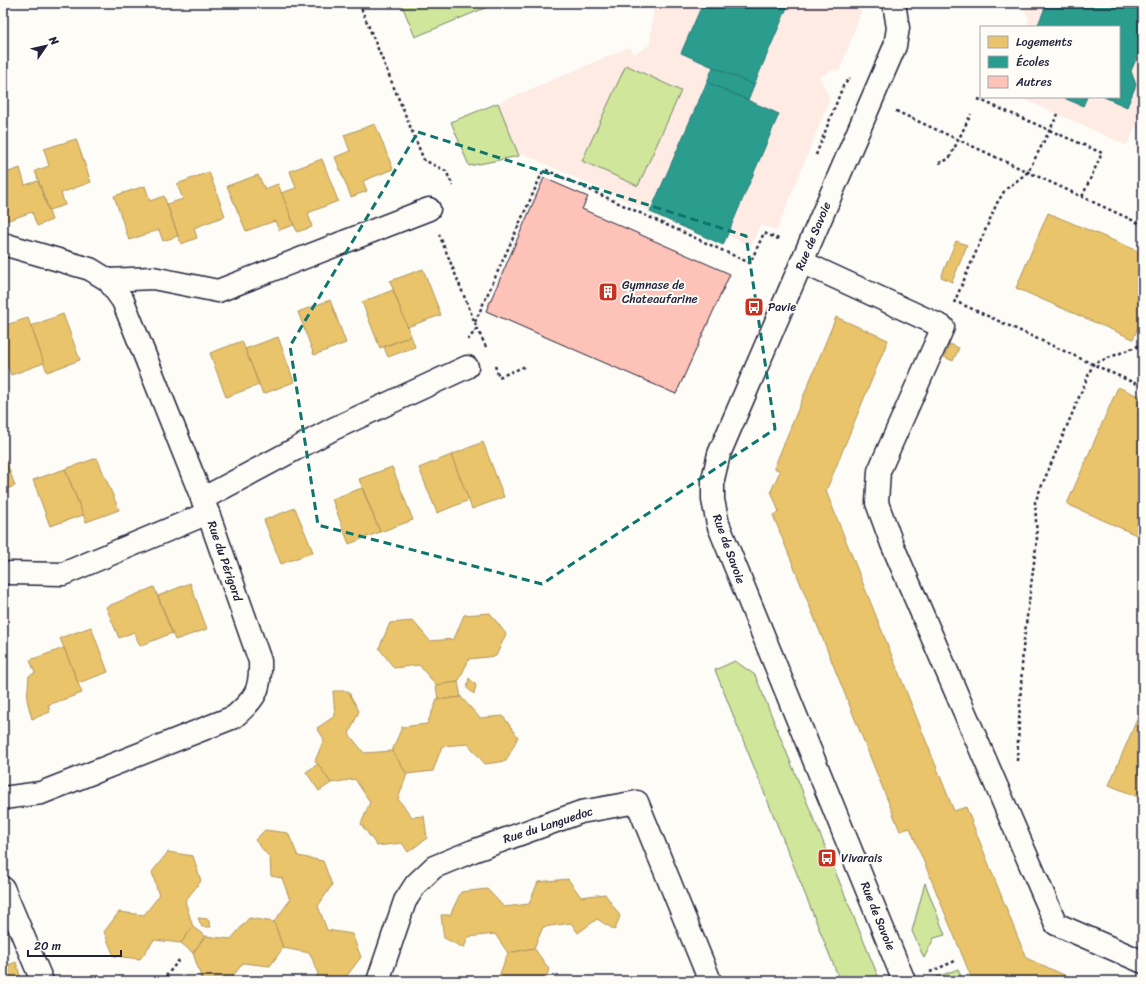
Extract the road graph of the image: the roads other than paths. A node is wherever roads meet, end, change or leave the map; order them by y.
1 (894, 3) edge
2 (429, 209) road end
3 (3, 244) edge
4 (802, 262) junction
5 (108, 280) junction
6 (466, 367) road end
7 (205, 506) junction
8 (10, 572) dead end
9 (3, 798) edge
10 (3, 888) edge
11 (1143, 962) edge
12 (42, 981) edge
13 (378, 981) edge
14 (710, 981) edge
15 (904, 981) edge

1 - 4 street, Rue de Savoie
2 - 5 street
3 - 5 street, Rue du Périgord
4 - 11 street
4 - 15 street, Rue de Savoie
5 - 7 street, Rue du Périgord
6 - 7 street
7 - 8 street
7 - 9 street, Rue du Périgord
10 - 12 street
13 - 14 street, Rue du Languedoc

